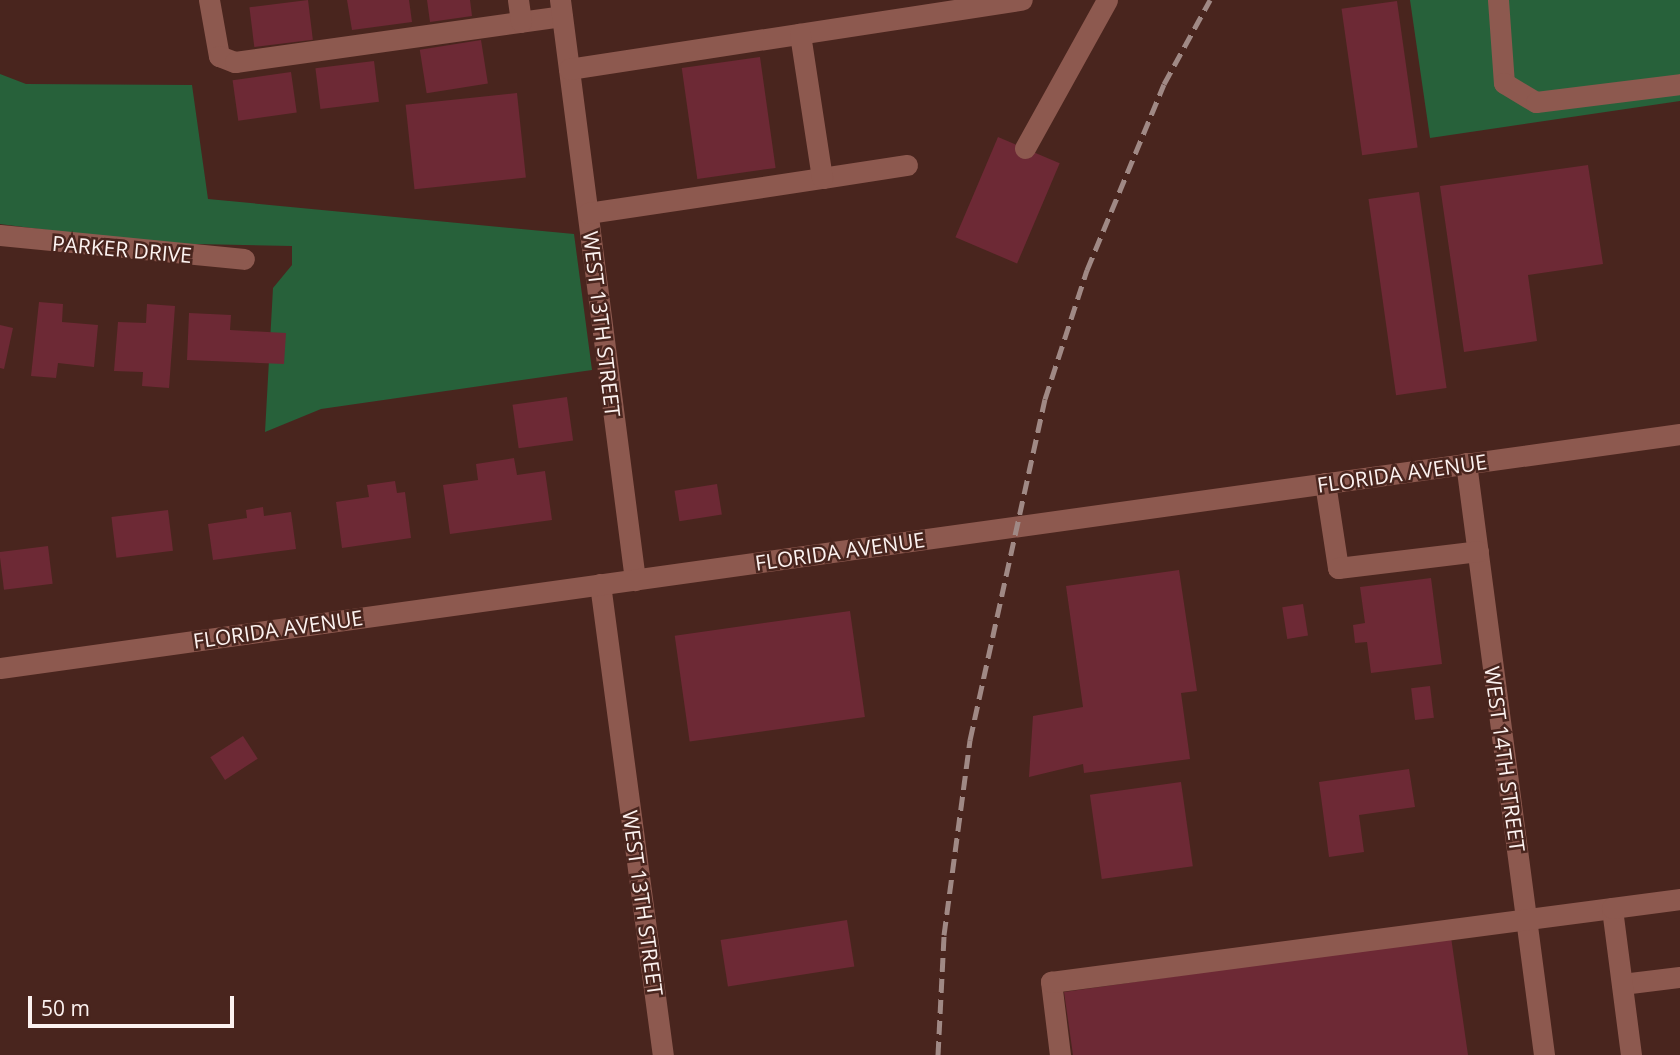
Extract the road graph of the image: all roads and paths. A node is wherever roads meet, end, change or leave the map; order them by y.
1 (209, 0) edge
2 (518, 0) edge
3 (1022, 0) edge
4 (1107, 0) edge
5 (1498, 0) edge
6 (561, 8) edge
7 (521, 22) junction
8 (800, 34) junction
9 (569, 69) junction
10 (1680, 83) edge
11 (1025, 148) dead end
12 (907, 165) dead end
13 (822, 178) junction
14 (588, 213) junction
15 (0, 235) edge
16 (244, 259) dead end
17 (1680, 434) edge
18 (1466, 463) junction
19 (1325, 483) junction
20 (1478, 551) junction
21 (635, 580) junction
22 (600, 584) junction
23 (0, 668) edge
24 (1680, 899) edge
25 (1612, 908) junction
26 (1526, 918) junction
27 (1680, 977) edge
28 (1622, 984) junction
29 (663, 1055) edge
30 (1060, 1055) edge
31 (1545, 1055) edge
32 (1632, 1055) edge

1 - 7 street
2 - 7 street
3 - 8 street
4 - 11 street
5 - 10 street
6 - 7 street
6 - 9 street, WEST 13TH STREET
8 - 9 street
8 - 13 street
9 - 14 street, WEST 13TH STREET
12 - 13 street
13 - 14 street
14 - 21 street, WEST 13TH STREET
15 - 16 street, PARKER DRIVE
17 - 18 street, FLORIDA AVENUE
18 - 19 street, FLORIDA AVENUE
18 - 20 street, WEST 14TH STREET
19 - 20 street
19 - 21 street, FLORIDA AVENUE
20 - 26 street, WEST 14TH STREET
21 - 22 street, FLORIDA AVENUE
22 - 23 street, FLORIDA AVENUE
22 - 29 street, WEST 13TH STREET
24 - 25 street
25 - 26 street
25 - 28 street
26 - 30 street
26 - 31 street, WEST 14TH STREET
27 - 28 street
28 - 32 street

